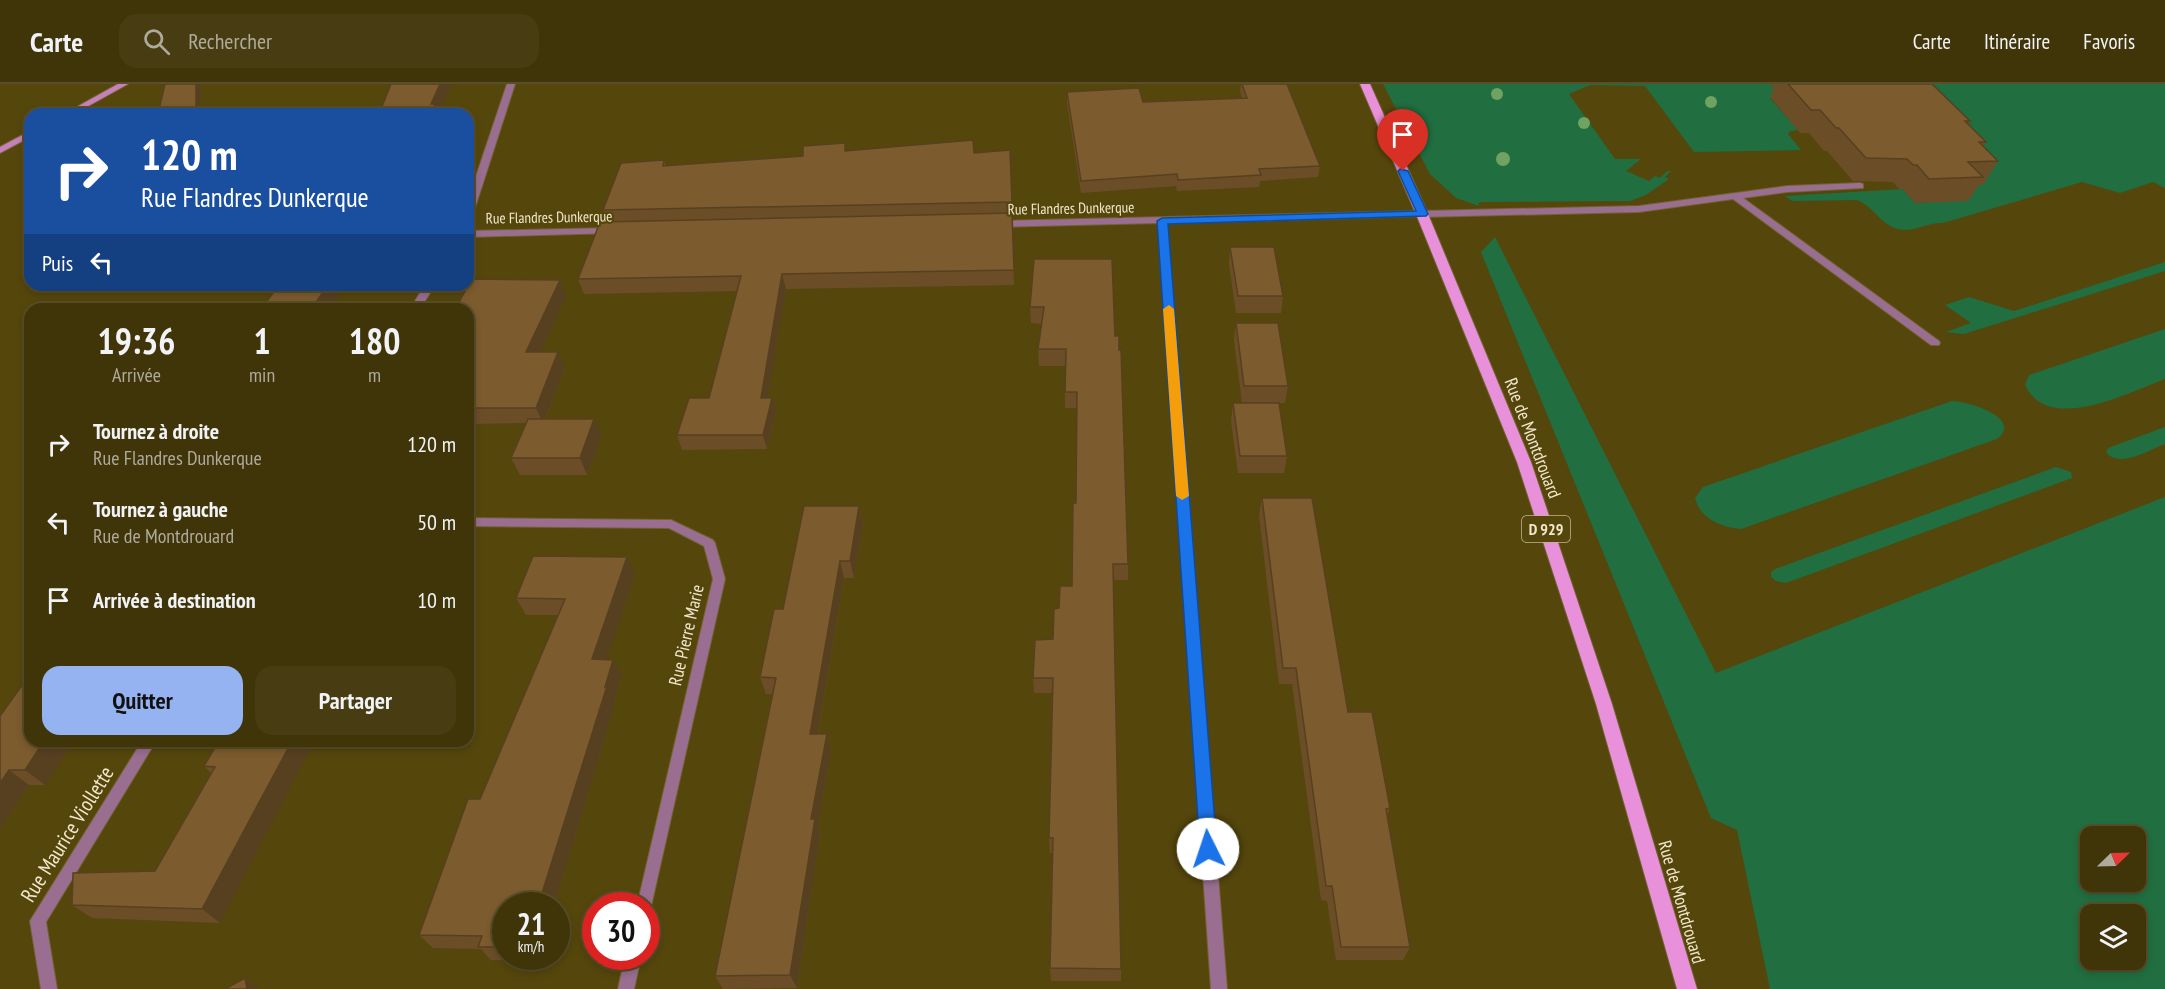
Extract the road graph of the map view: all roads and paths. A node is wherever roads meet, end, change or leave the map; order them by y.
1 (124, 84) edge
2 (511, 84) edge
3 (1365, 84) edge
4 (79, 108) edge
5 (24, 137) edge
6 (0, 150) edge
7 (1860, 186) dead end
8 (474, 196) edge
9 (1735, 196) junction
10 (1422, 214) junction
11 (1162, 221) junction
12 (983, 225) edge
13 (624, 231) edge
14 (474, 234) edge
15 (1935, 343) dead end
16 (474, 522) edge
17 (145, 747) edge
18 (648, 892) edge
19 (630, 970) edge
20 (49, 989) edge
21 (626, 989) edge
22 (1219, 989) edge
23 (1687, 989) edge

1 - 4 street
2 - 8 street
3 - 10 main road, Rue de Montdrouard / D 929
5 - 6 street
7 - 9 street, Rue Flandres Dunkerque
9 - 10 street, Rue Flandres Dunkerque
9 - 15 street
10 - 11 street, Rue Flandres Dunkerque
10 - 23 main road, Rue de Montdrouard / D 929
11 - 12 street, Rue Flandres Dunkerque
11 - 22 street
13 - 14 street, Rue Flandres Dunkerque
16 - 18 street, Rue Pierre Marie
17 - 20 street, Rue Maurice Viollette
19 - 21 street

